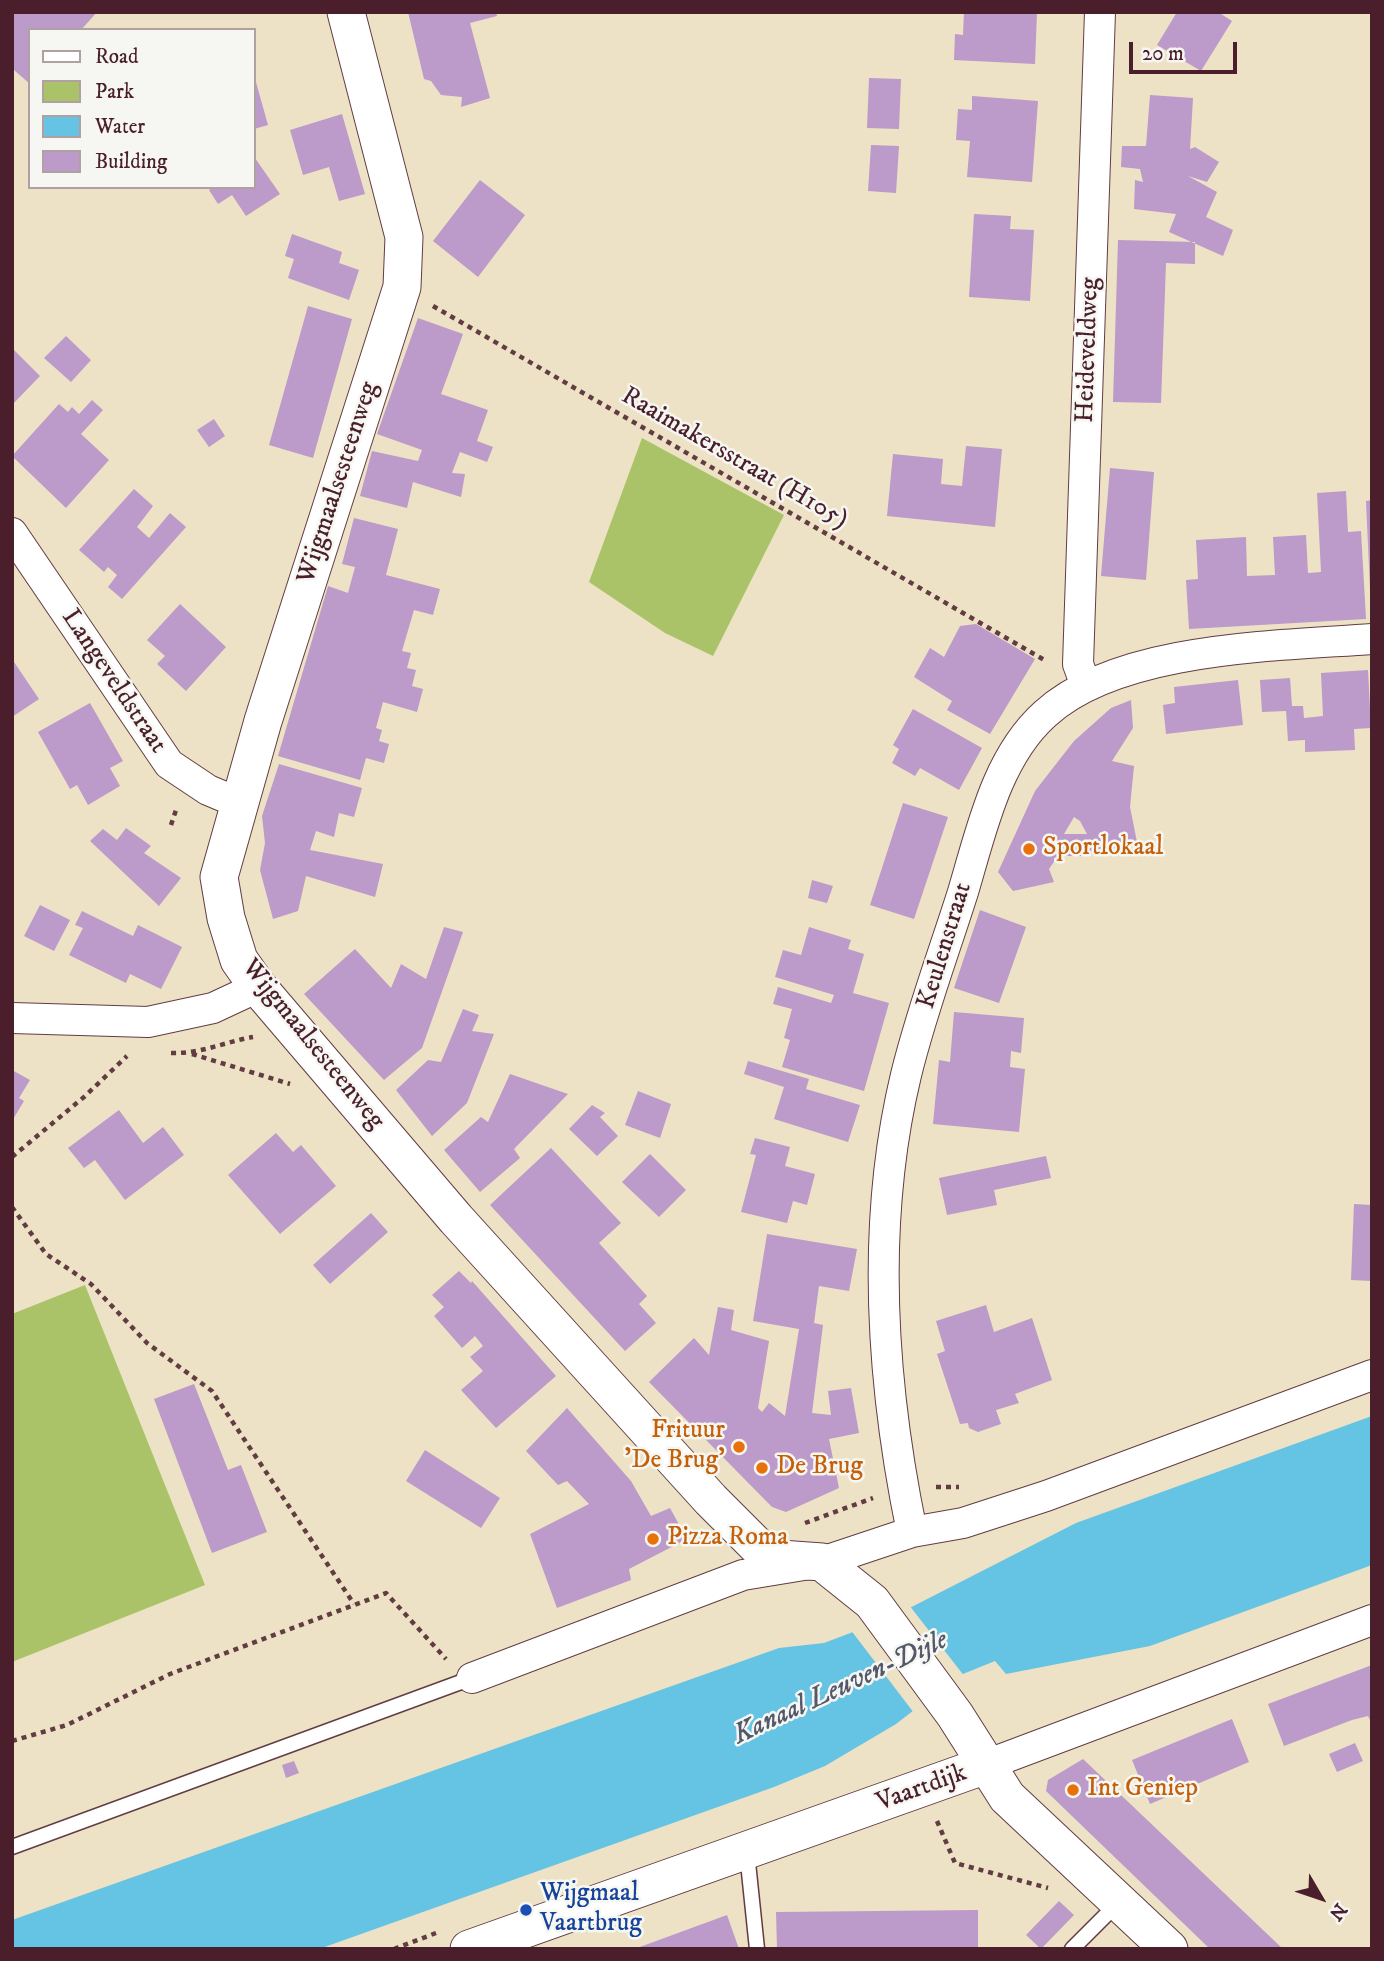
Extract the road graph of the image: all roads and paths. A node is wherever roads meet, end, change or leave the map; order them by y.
1 (346, 12) edge
2 (1100, 12) edge
3 (402, 287) junction
4 (12, 533) edge
5 (1372, 639) edge
6 (1048, 662) dead end
7 (1086, 686) junction
8 (239, 803) junction
9 (258, 987) junction
10 (12, 1018) edge
11 (148, 1022) junction
12 (191, 1054) dead end
13 (293, 1085) dead end
14 (12, 1157) edge
15 (12, 1207) edge
16 (1372, 1375) edge
17 (873, 1498) dead end
18 (795, 1527) dead end
19 (912, 1532) junction
20 (822, 1562) junction
21 (354, 1604) junction
22 (1372, 1619) edge
23 (472, 1678) junction
24 (12, 1741) edge
25 (986, 1765) junction
26 (935, 1816) dead end
27 (12, 1847) edge
28 (747, 1852) junction
29 (1057, 1891) dead end
30 (1119, 1903) junction
31 (469, 1949) edge
32 (757, 1949) edge
33 (1072, 1949) edge
34 (1169, 1949) edge

1 - 3 street, Wijgmaalsesteenweg
2 - 7 street, Heideveldweg
3 - 6 path, Raaimakersstraat (H105)
3 - 8 street, Wijgmaalsesteenweg
4 - 8 street, Langeveldstraat
5 - 7 street, Keulenstraat
7 - 19 street, Keulenstraat
8 - 9 street, Wijgmaalsesteenweg
9 - 11 street
9 - 20 street, Wijgmaalsesteenweg
10 - 11 street
11 - 14 path
12 - 13 path
15 - 21 path
16 - 19 street
17 - 18 path
19 - 20 street
20 - 23 street
20 - 25 street
21 - 23 path
21 - 24 path
22 - 25 street, Vaartdijk
23 - 27 lane
25 - 28 street, Vaartdijk
25 - 30 street
26 - 29 path
28 - 31 street, Vaartdijk
28 - 32 lane
30 - 33 lane
30 - 34 street

